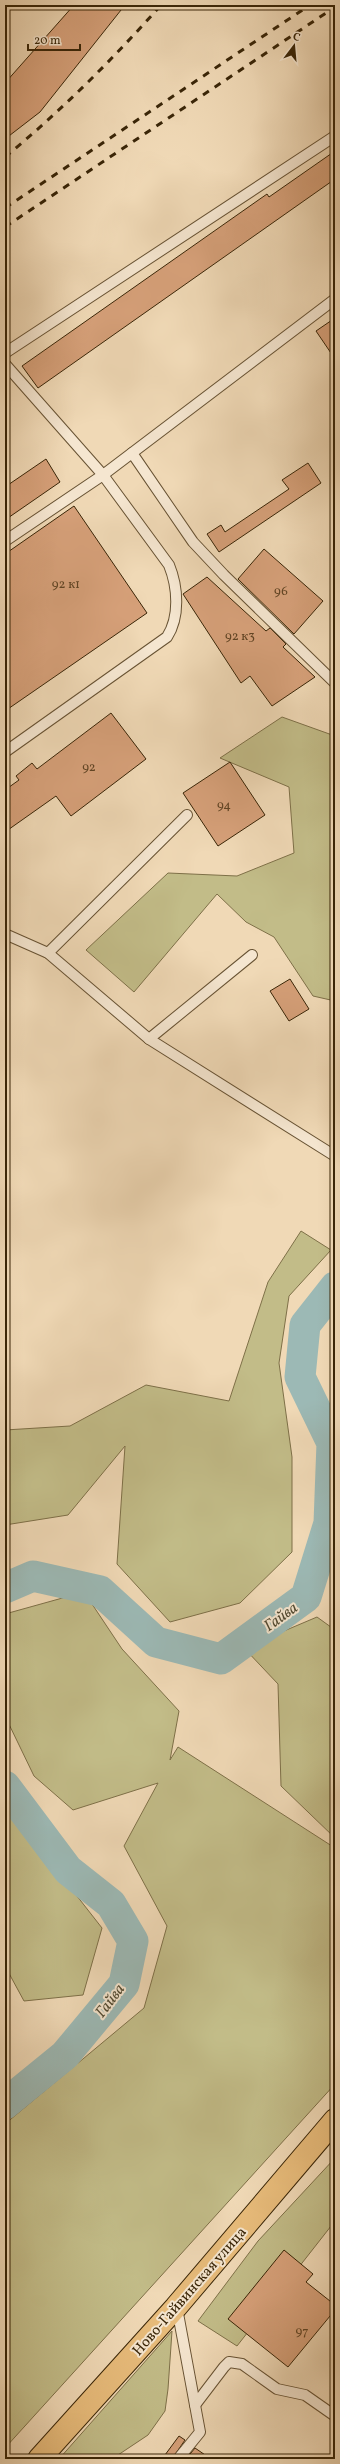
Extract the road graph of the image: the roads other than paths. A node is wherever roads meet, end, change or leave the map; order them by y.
1 (335, 136) edge
2 (335, 299) edge
3 (5, 353) edge
4 (5, 364) edge
5 (132, 453) junction
6 (103, 475) junction
7 (5, 541) edge
8 (335, 683) edge
9 (5, 752) edge
10 (187, 815) dead end
11 (5, 934) edge
12 (48, 953) junction
13 (252, 955) dead end
14 (149, 1039) junction
15 (335, 1156) edge
16 (335, 2120) edge
17 (176, 2307) junction
18 (195, 2405) junction
19 (335, 2416) edge
20 (39, 2459) edge
21 (178, 2459) edge

1 - 3 lane
2 - 5 lane
4 - 6 lane
5 - 6 lane
5 - 8 lane
6 - 7 lane
6 - 9 lane
10 - 12 lane
11 - 12 lane
12 - 14 lane
13 - 14 lane
14 - 15 lane
16 - 17 main road, Ново-Гайвинская улица
17 - 18 lane
17 - 20 main road, Ново-Гайвинская улица
18 - 19 lane
18 - 21 lane

